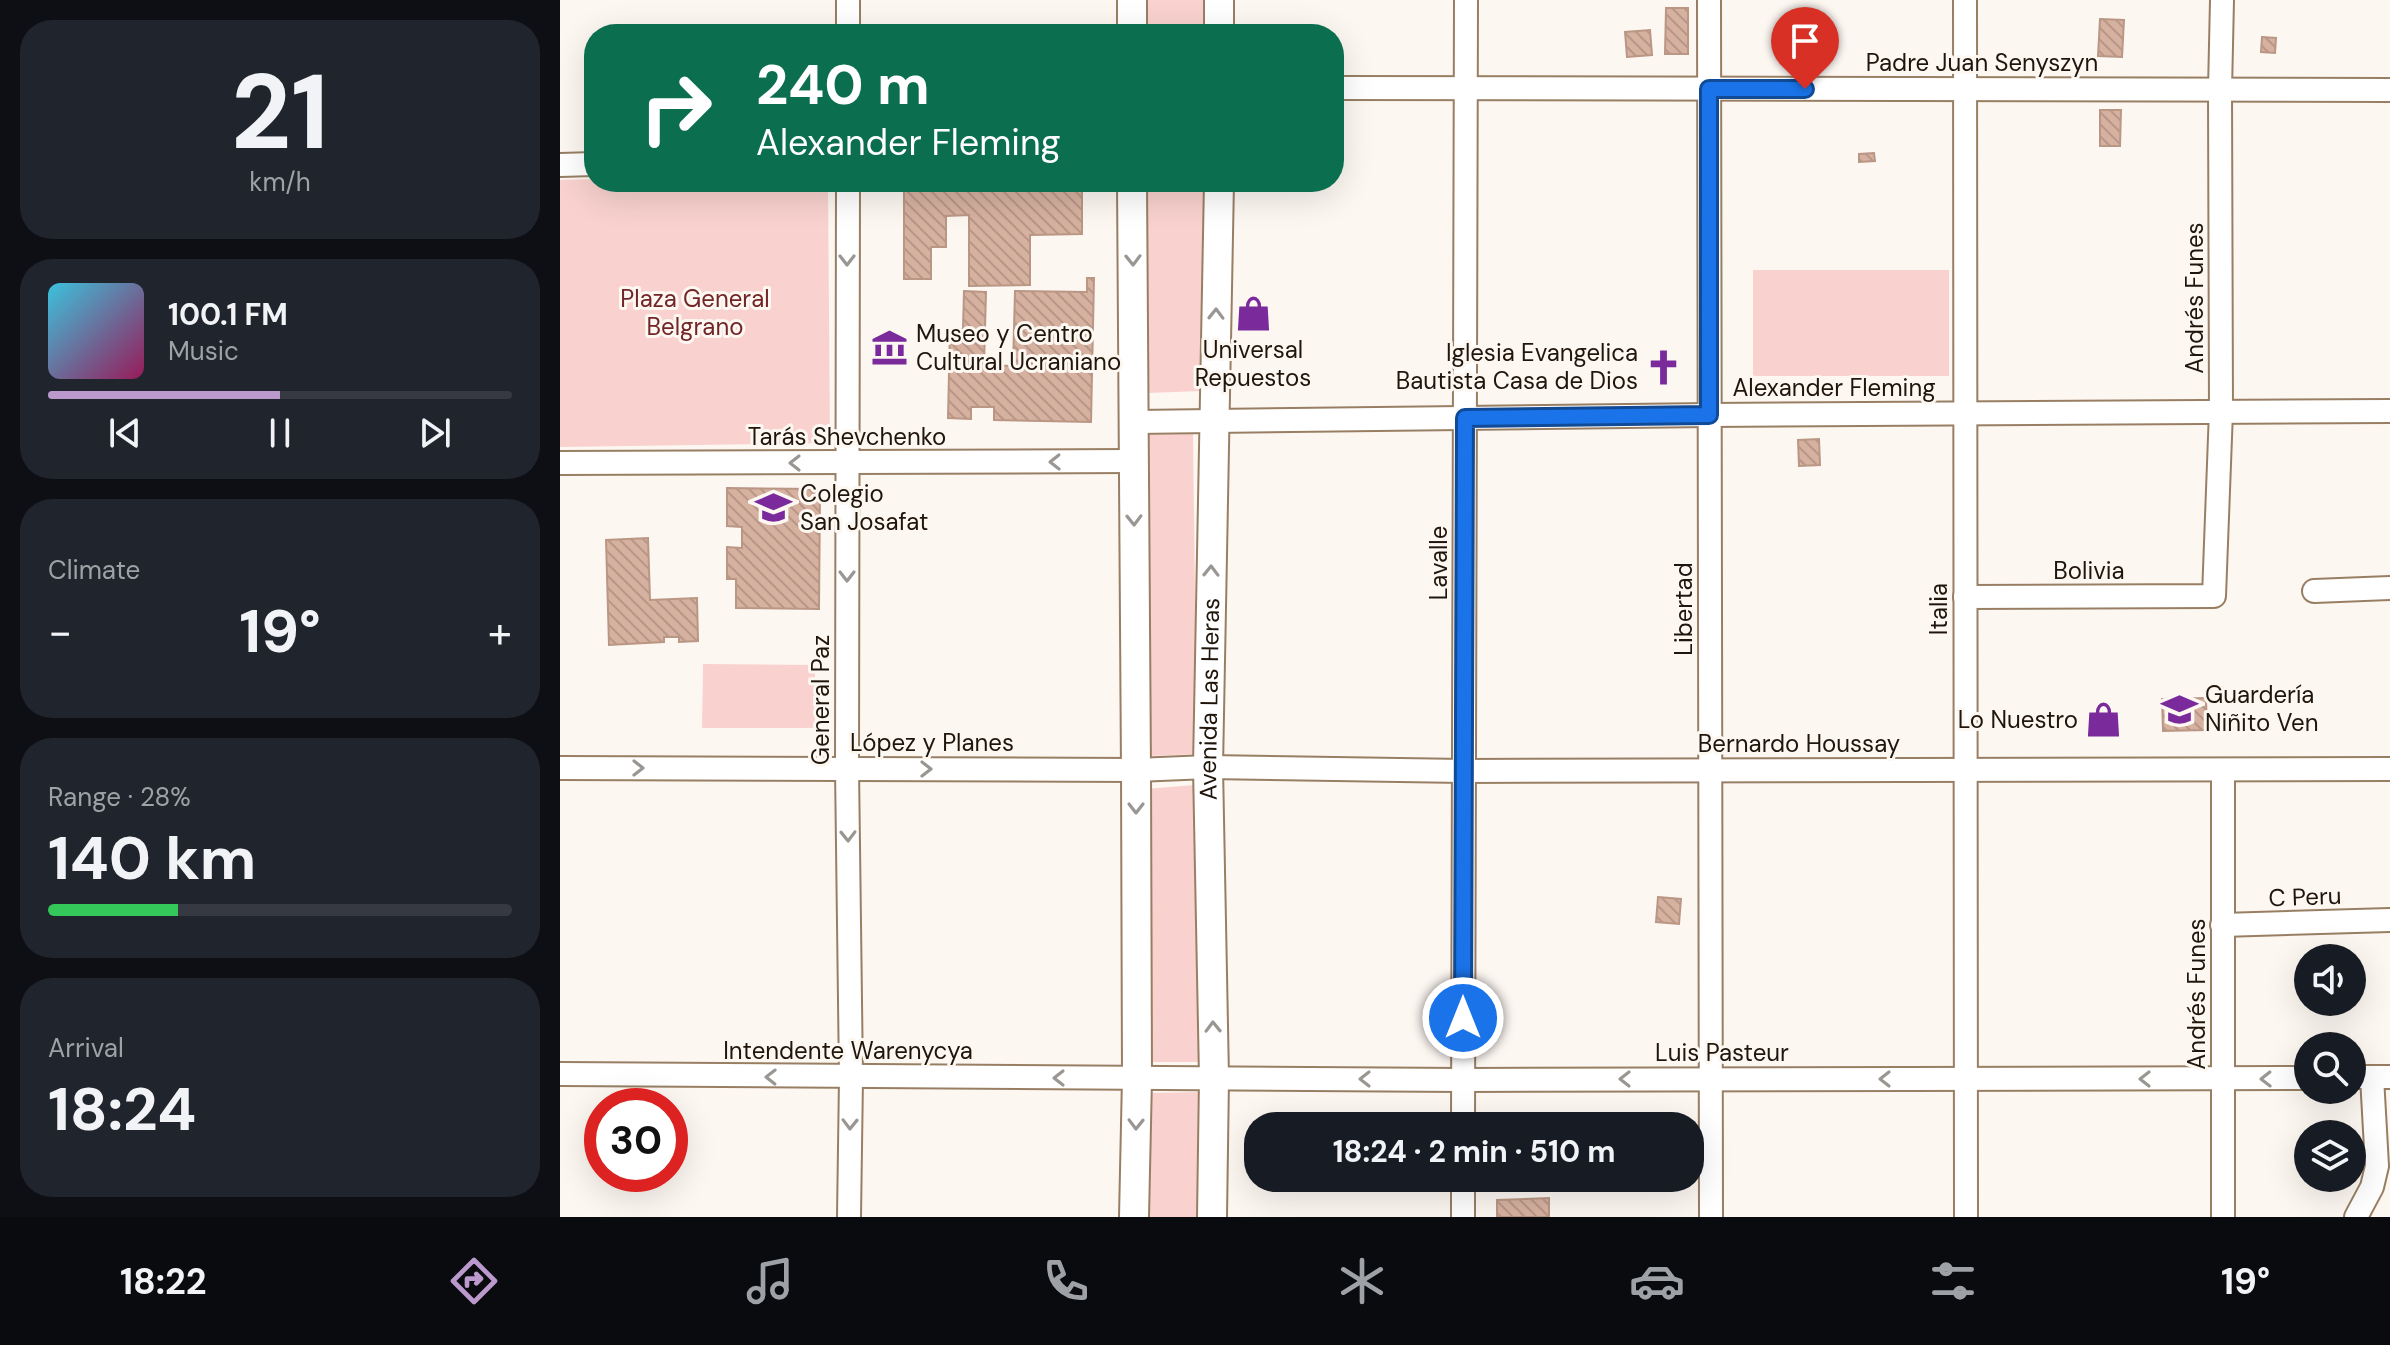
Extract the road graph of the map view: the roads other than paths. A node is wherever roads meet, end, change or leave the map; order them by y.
1 (848, 0) edge
2 (1132, 0) edge
3 (1219, 0) edge
4 (1466, 0) edge
5 (1709, 0) edge
6 (1965, 0) edge
7 (2222, 0) edge
8 (848, 24) edge
9 (1132, 24) edge
10 (1219, 24) edge
11 (1344, 88) edge
12 (1466, 89) junction
13 (1709, 89) junction
14 (1965, 89) junction
15 (2220, 90) junction
16 (2390, 90) edge
17 (584, 164) edge
18 (560, 165) edge
19 (848, 192) edge
20 (1132, 192) edge
21 (1219, 192) edge
22 (2221, 411) junction
23 (2390, 411) edge
24 (1965, 413) junction
25 (1709, 415) junction
26 (1465, 418) junction
27 (1213, 420) junction
28 (1135, 422) junction
29 (1133, 461) junction
30 (560, 463) edge
31 (847, 463) junction
32 (2390, 588) edge
33 (2314, 591) dead end
34 (2214, 596) joint
35 (1965, 597) junction
36 (1208, 767) junction
37 (560, 768) edge
38 (847, 768) junction
39 (2390, 769) edge
40 (1136, 770) junction
41 (1710, 770) junction
42 (1966, 770) junction
43 (2223, 770) junction
44 (1464, 771) junction
45 (2390, 920) edge
46 (2222, 925) junction
47 (560, 1074) edge
48 (2371, 1077) edge
49 (851, 1078) junction
50 (1137, 1078) junction
51 (1214, 1078) junction
52 (2294, 1078) edge
53 (1711, 1079) junction
54 (1966, 1079) junction
55 (2223, 1079) junction
56 (1463, 1080) junction
57 (1463, 1112) edge
58 (1463, 1192) edge
59 (849, 1217) edge
60 (1134, 1217) edge
61 (1212, 1217) edge
62 (1463, 1217) edge
63 (1711, 1217) edge
64 (1966, 1217) edge
65 (2223, 1217) edge
66 (2356, 1217) edge

1 - 8 street
2 - 9 main road
3 - 10 main road
4 - 12 street, Lavalle
5 - 13 street, Libertad
6 - 14 street, Italia
7 - 15 street, Andrés Funes
11 - 12 street, Padre Juan Senyszyn
12 - 13 street, Padre Juan Senyszyn
12 - 26 street, Lavalle
13 - 14 street, Padre Juan Senyszyn
13 - 25 street, Libertad
14 - 15 street, Padre Juan Senyszyn
14 - 24 street, Italia
15 - 16 street, Padre Juan Senyszyn
15 - 22 street, Andrés Funes
17 - 18 street
19 -> 31 street, General Paz
20 -> 28 main road
27 -> 21 main road, Avenida Las Heras
22 - 23 street, Alexander Fleming
22 - 24 street, Alexander Fleming
22 - 34 street, Andrés Funes
24 - 25 street, Alexander Fleming
24 - 35 street, Italia
25 - 26 street, Alexander Fleming
25 - 41 street, Libertad
26 - 27 street, Alexander Fleming
26 - 44 street, Lavalle
27 - 28 street, Alexander Fleming
36 -> 27 main road, Avenida Las Heras
28 - 29 main road
29 -> 31 street, Tarás Shevchenko
29 -> 40 main road
31 -> 30 street, Tarás Shevchenko
31 -> 38 street, General Paz
32 - 33 street
34 - 35 street, Bolivia
35 - 42 street, Italia
36 - 40 street, López y Planes
36 - 44 street, Bernardo Houssay
51 -> 36 main road, Avenida Las Heras
37 -> 38 street, López y Planes
38 -> 40 street, López y Planes
38 -> 49 street, General Paz
39 - 43 street, Bernardo Houssay
40 -> 50 main road
41 - 42 street, Bernardo Houssay
41 - 44 street, Bernardo Houssay
41 - 53 street, Libertad
42 - 43 street, Bernardo Houssay
42 - 54 street, Italia
43 - 46 street, Andrés Funes
44 - 56 street, Lavalle
45 - 46 street, C Peru
46 - 55 street, Andrés Funes
49 -> 47 street, Intendente Warenycya
48 - 66 street
50 -> 49 street, Intendente Warenycya
49 -> 59 street, General Paz
50 - 51 street, Luis Pasteur
50 -> 60 main road
56 -> 51 street, Luis Pasteur
51 - 61 main road, Avenida Las Heras
52 -> 55 street, Luis Pasteur
54 -> 53 street, Luis Pasteur
53 -> 56 street, Luis Pasteur
53 - 63 street, Libertad
55 -> 54 street, Luis Pasteur
54 - 64 street, Italia
55 - 65 street, Andrés Funes
56 - 57 street, Lavalle
58 - 62 street

